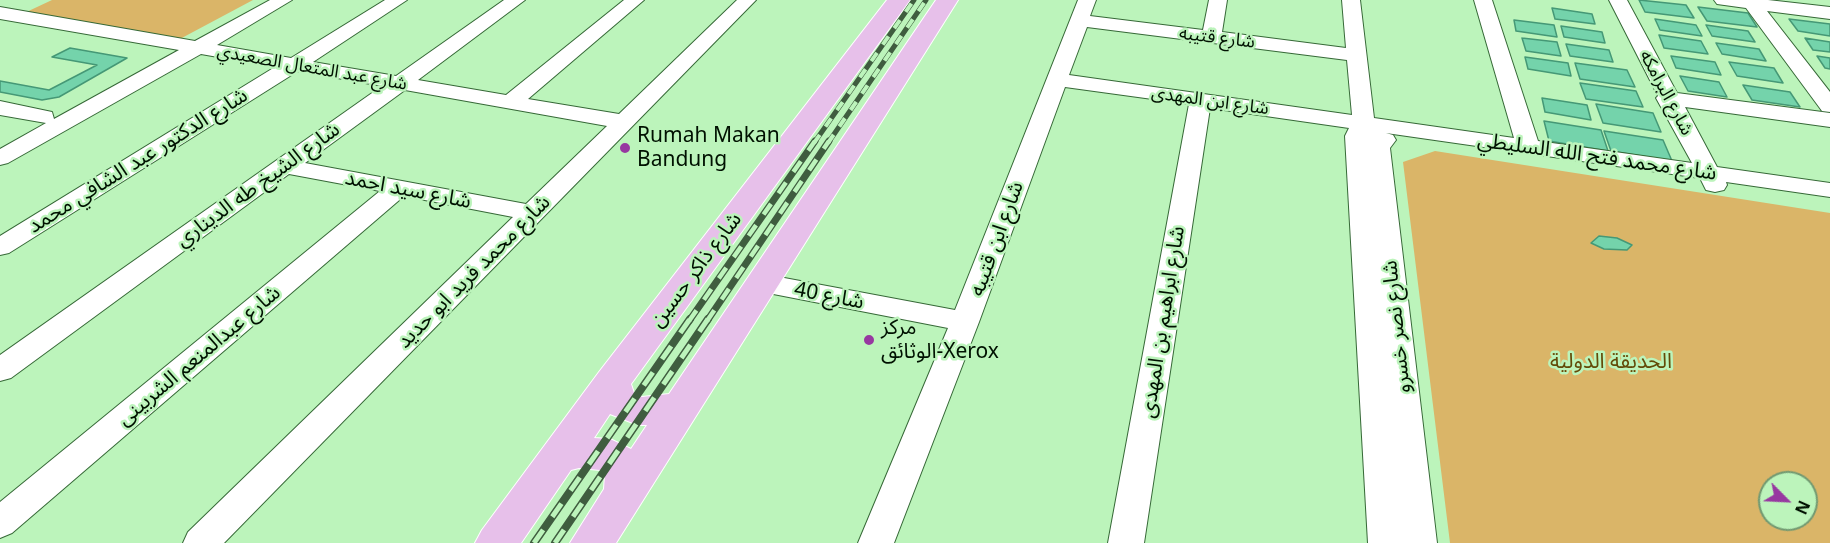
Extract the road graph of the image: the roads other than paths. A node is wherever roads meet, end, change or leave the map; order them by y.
1 (10, 0) edge
2 (30, 0) edge
3 (260, 0) edge
4 (283, 0) edge
5 (398, 0) edge
6 (516, 0) edge
7 (635, 0) edge
8 (747, 0) edge
9 (899, 0) edge
10 (947, 0) edge
11 (1218, 0) edge
12 (1351, 0) edge
13 (1483, 0) edge
14 (1618, 0) edge
15 (1723, 0) edge
16 (1751, 3) junction
17 (0, 4) edge
18 (1083, 10) edge
19 (0, 13) edge
20 (1830, 13) edge
21 (1211, 37) junction
22 (187, 46) junction
23 (1355, 54) junction
24 (294, 65) junction
25 (1056, 79) junction
26 (400, 83) junction
27 (1667, 98) junction
28 (1200, 101) junction
29 (511, 102) junction
30 (1830, 106) edge
31 (0, 108) edge
32 (44, 117) junction
33 (1830, 120) edge
34 (624, 122) junction
35 (1366, 132) junction
36 (0, 141) edge
37 (1528, 147) junction
38 (0, 158) edge
39 (284, 166) junction
40 (1712, 179) junction
41 (399, 188) junction
42 (1830, 190) edge
43 (1830, 202) edge
44 (532, 213) junction
45 (0, 247) edge
46 (763, 283) junction
47 (965, 322) junction
48 (0, 369) edge
49 (612, 382) junction
50 (682, 404) junction
51 (557, 459) junction
52 (625, 492) junction
53 (0, 523) edge
54 (205, 542) edge
55 (496, 543) edge
56 (592, 543) edge
57 (876, 543) edge
58 (1126, 543) edge
59 (1386, 543) edge
60 (1419, 543) edge

1 - 17 street
2 - 19 street
3 - 22 street
4 - 22 street
5 - 24 street, شارع الدكتور عبد الشافي محمد
6 - 26 street, شارع الشيخ طه الديناري
7 - 29 street
8 - 34 street, شارع محمد فريد ابو حديد
9 - 49 main road, شارع ذاكر حسين
10 - 46 main road
11 - 21 street
12 - 23 street, شارع نصر خسرو
13 - 37 street
14 - 27 street, شارع البرامكه
15 - 16 street
16 - 20 street
16 - 30 street
18 - 21 street, شارع قتيبه
18 - 25 street, شارع ابن قتيبه
19 - 22 street, شارع عبد المتعال الصعيدي
21 - 23 street, شارع قتيبه
22 - 24 street, شارع عبد المتعال الصعيدي
22 - 32 street
22 - 38 street
23 - 35 street, شارع نصر خسرو
24 - 26 street, شارع عبد المتعال الصعيدي
24 - 45 street, شارع الدكتور عبد الشافي محمد
25 - 28 street, شارع ابن المهدى
25 - 47 street, شارع ابن قتيبه
26 - 29 street, شارع عبد المتعال الصعيدي
26 - 39 street, شارع الشيخ طه الديناري
27 - 33 street
27 - 40 street, شارع البرامكه
28 - 35 street, شارع ابن المهدى
28 - 58 street, شارع ابراهيم بن المهدى
29 - 34 street, شارع عبد المتعال الصعيدي
31 - 32 street
32 - 36 street
34 - 44 street, شارع محمد فريد ابو حديد
35 - 37 street, شارع محمد فتح الله السليطي
35 - 40 street, شارع محمد فتح الله السليطي
35 - 59 street, شارع نصر خسرو
35 - 60 street, شارع نصر خسرو
37 - 40 street, شارع محمد فتح الله السليطي
39 - 41 street, شارع سيد احمد
39 - 48 street, شارع الشيخ طه الديناري
40 - 42 street, شارع محمد فتح الله السليطي
40 - 43 street, شارع محمد فتح الله السليطي
41 - 44 street, شارع سيد احمد
41 - 53 street, شارع عبدالمنعم الشربينى
44 - 54 street, شارع محمد فريد ابو حديد
46 - 47 street, شارع 40
46 - 50 main road
47 - 57 street, شارع ابن قتيبه
49 - 50 main road
49 - 51 main road, شارع ذاكر حسين
50 - 52 main road
51 - 52 main road
51 - 55 main road, شارع ذاكر حسين
52 - 56 main road

